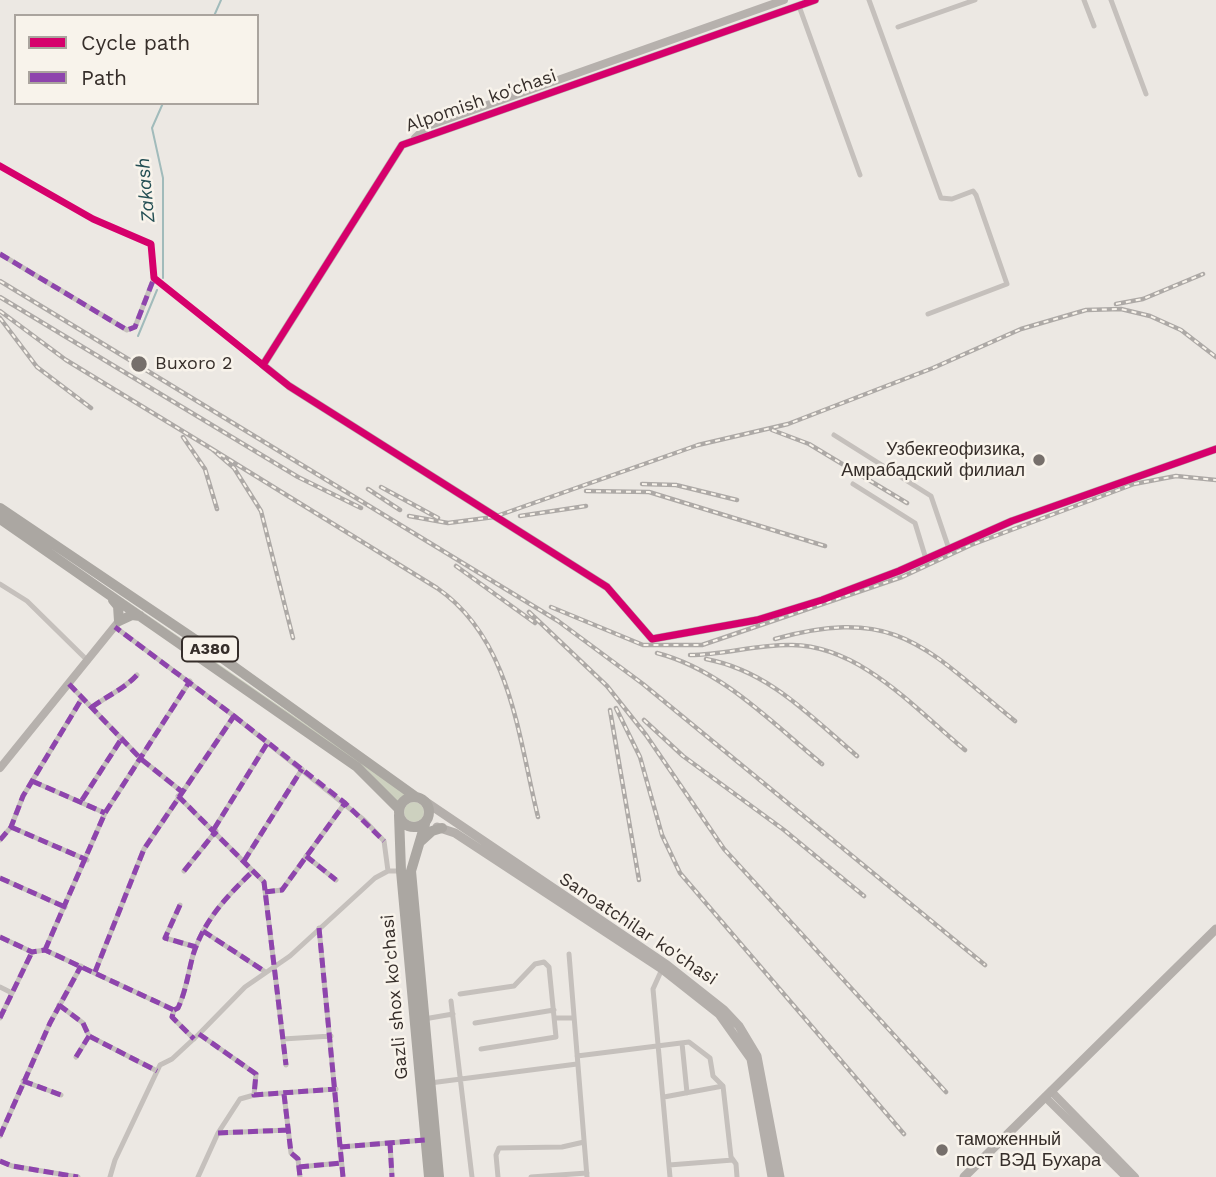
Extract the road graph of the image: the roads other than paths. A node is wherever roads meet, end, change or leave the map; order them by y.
1 (784, 0) edge
2 (816, 0) edge
3 (869, 0) edge
4 (975, 0) edge
5 (1084, 0) edge
6 (1111, 0) edge
7 (799, 6) junction
8 (1094, 26) dead end
9 (898, 27) dead end
10 (1146, 94) dead end
11 (415, 138) junction
12 (0, 166) edge
13 (860, 175) dead end
14 (0, 254) edge
15 (154, 278) junction
16 (928, 314) dead end
17 (263, 365) junction
18 (834, 435) dead end
19 (1216, 449) edge
20 (853, 484) dead end
21 (0, 508) edge
22 (6, 520) edge
23 (949, 549) junction
24 (926, 559) junction
25 (0, 584) edge
26 (110, 595) junction
27 (140, 616) junction
28 (117, 624) junction
29 (88, 661) junction
30 (137, 675) dead end
31 (190, 681) junction
32 (69, 684) junction
33 (81, 700) junction
34 (92, 708) junction
35 (234, 716) junction
36 (122, 738) junction
37 (268, 742) junction
38 (141, 759) junction
39 (0, 768) edge
40 (302, 769) junction
41 (32, 781) junction
42 (180, 793) junction
43 (421, 799) junction
44 (82, 800) junction
45 (345, 803) junction
46 (399, 812) junction
47 (105, 813) junction
48 (425, 824) junction
49 (11, 827) junction
50 (442, 828) junction
51 (215, 830) junction
52 (0, 841) edge
53 (416, 849) junction
54 (306, 856) junction
55 (87, 860) junction
56 (244, 862) junction
57 (184, 871) dead end
58 (253, 871) junction
59 (388, 871) junction
60 (401, 871) junction
61 (0, 878) edge
62 (336, 880) dead end
63 (265, 892) junction
64 (180, 905) dead end
65 (65, 907) junction
66 (590, 919) junction
67 (319, 928) junction
68 (1216, 929) edge
69 (203, 931) junction
70 (1216, 935) edge
71 (0, 937) edge
72 (196, 947) junction
73 (45, 950) junction
74 (32, 952) junction
75 (569, 954) dead end
76 (274, 964) junction
77 (80, 966) junction
78 (662, 970) junction
79 (264, 971) junction
80 (95, 972) junction
81 (0, 987) edge
82 (12, 993) junction
83 (460, 994) dead end
84 (451, 1001) dead end
85 (59, 1005) junction
86 (174, 1010) junction
87 (554, 1010) junction
88 (453, 1014) junction
89 (0, 1018) edge
90 (556, 1018) junction
91 (573, 1018) junction
92 (424, 1019) junction
93 (475, 1023) dead end
94 (200, 1034) junction
95 (331, 1035) junction
96 (89, 1036) junction
97 (194, 1039) junction
98 (283, 1039) junction
99 (682, 1042) junction
100 (658, 1046) junction
101 (481, 1049) dead end
102 (577, 1056) junction
103 (76, 1058) dead end
104 (577, 1063) junction
105 (286, 1065) dead end
106 (157, 1071) junction
107 (460, 1078) junction
108 (23, 1081) junction
109 (430, 1083) junction
110 (723, 1086) junction
111 (336, 1089) junction
112 (687, 1093) junction
113 (284, 1094) junction
114 (61, 1095) dead end
115 (254, 1096) junction
116 (1050, 1096) junction
117 (664, 1097) junction
118 (288, 1130) junction
119 (218, 1133) junction
120 (0, 1136) edge
121 (425, 1140) junction
122 (584, 1142) junction
123 (390, 1143) junction
124 (340, 1147) junction
125 (733, 1160) junction
126 (0, 1161) edge
127 (341, 1163) junction
128 (669, 1165) junction
129 (299, 1167) junction
130 (587, 1175) edge
131 (78, 1177) edge
132 (110, 1177) edge
133 (198, 1177) edge
134 (300, 1177) edge
135 (343, 1177) edge
136 (392, 1177) edge
137 (429, 1177) edge
138 (439, 1177) edge
139 (472, 1177) edge
140 (498, 1177) edge
141 (531, 1177) edge
142 (670, 1177) edge
143 (737, 1177) edge
144 (772, 1177) edge
145 (780, 1177) edge
146 (964, 1177) edge
147 (971, 1177) edge
148 (1126, 1177) edge
149 (1135, 1177) edge

1 - 11 street, Alpomish ko'chasi
2 - 7 street, Alpomish ko'chasi
3 - 16 street
4 - 9 street
5 - 8 street
6 - 10 street
7 - 11 street, Alpomish ko'chasi
7 - 13 street
11 - 17 street, Alpomish ko'chasi
12 - 15 street
14 - 15 street
15 - 17 street
17 - 24 street
18 - 23 street
19 - 23 street
20 - 24 street
21 - 22 highway, A380
22 - 26 highway, A380
22 - 43 highway, A380
23 - 24 street
25 - 29 street
26 - 27 highway, A380
26 - 28 highway
27 - 28 highway
27 - 46 highway, A380
28 - 29 street
28 - 31 street
29 - 32 street
30 - 34 street
31 - 35 street
31 - 38 street
32 - 33 street
32 - 39 street
33 - 34 street
33 - 41 street
34 - 36 street
35 - 37 street
35 - 42 street
36 - 38 street
36 - 44 street
37 - 40 street
37 - 51 street
38 - 42 street
38 - 47 street
40 - 45 street
40 - 56 street
41 - 44 street
41 - 49 street
42 - 51 street
42 - 80 street
43 - 46 highway
43 - 48 highway
43 - 66 main road, Sanoatchilar ko'chasi
44 - 47 street
45 - 54 street
45 - 59 street
46 - 48 highway
46 - 60 highway, Gazli shox ko'chasi
47 - 55 street
48 - 50 main road
48 - 53 highway, Gazli shox ko'chasi
49 - 52 street
49 - 55 street
50 - 53 highway
50 - 66 main road
51 - 56 street
51 - 57 street
53 - 92 highway, Gazli shox ko'chasi
54 - 62 street
54 - 63 street
55 - 65 street
56 - 58 street
58 - 63 street
58 - 69 street
59 - 60 street
59 - 67 street
60 - 121 highway, Gazli shox ko'chasi
61 - 65 street
63 - 76 street
64 - 72 street
65 - 73 street
66 - 78 main road, Sanoatchilar ko'chasi
66 - 145 main road, Sanoatchilar ko'chasi
67 - 76 street
67 - 95 street
68 - 116 main road
69 - 72 street
69 - 79 street
70 - 116 main road
71 - 74 street
72 - 86 street
73 - 74 street
73 - 77 street
74 - 82 street
75 - 91 street
76 - 79 street
76 - 98 street
77 - 80 street
77 - 85 street
78 - 100 street
78 - 144 main road, Sanoatchilar ko'chasi
79 - 94 street
80 - 86 street
81 - 82 street
82 - 89 street
83 - 87 street
84 - 88 street
85 - 96 street
85 - 108 street
86 - 97 street
87 - 90 street
87 - 93 street
88 - 92 street
88 - 107 street
90 - 91 street
90 - 101 street
91 - 102 street
92 - 109 highway, Gazli shox ko'chasi
94 - 97 street
94 - 115 street
95 - 98 street
95 - 111 street
96 - 103 street
96 - 106 street
97 - 106 street
98 - 105 street
99 - 100 street
99 - 110 street
99 - 112 street
100 - 102 street
100 - 117 street
102 - 104 street
104 - 107 street
104 - 122 street
106 - 132 street
107 - 109 street
107 - 139 street
108 - 114 street
108 - 120 street
109 - 138 highway, Gazli shox ko'chasi
110 - 112 street
110 - 125 street
111 - 113 street
111 - 124 street
112 - 117 street
113 - 115 street
113 - 118 street
115 - 119 street
116 - 146 main road
116 - 147 main road
116 - 148 street
116 - 149 street
117 - 128 street
118 - 119 street
118 - 129 street
119 - 133 street
121 - 123 street
121 - 137 highway, Gazli shox ko'chasi
122 - 130 street
122 - 140 street
123 - 124 street
123 - 136 street
124 - 127 street
125 - 128 street
125 - 143 street
126 - 131 street
127 - 129 street
127 - 135 street
128 - 142 street
129 - 134 street
130 - 141 street

